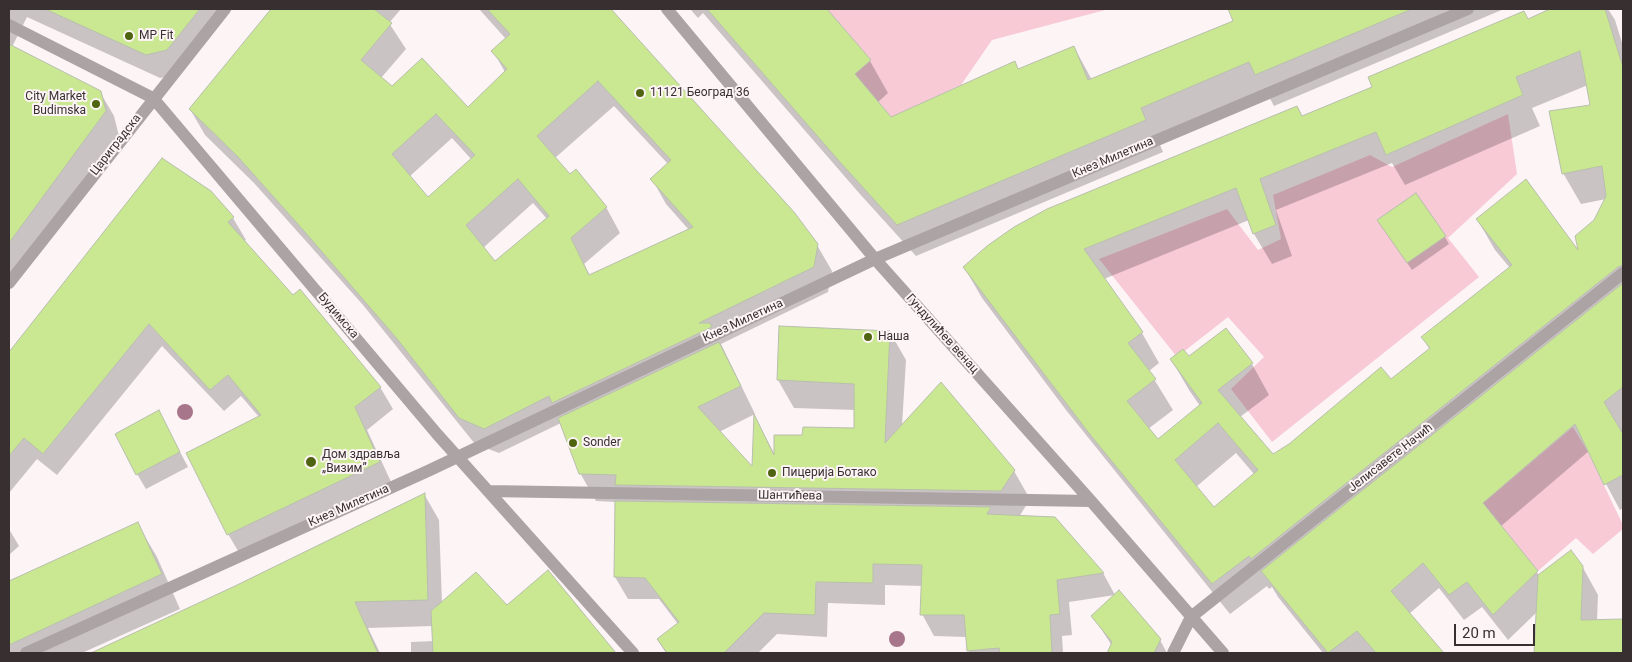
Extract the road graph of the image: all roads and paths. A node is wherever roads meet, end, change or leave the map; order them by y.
1 (225, 9) edge
2 (667, 9) edge
3 (1468, 9) edge
4 (9, 24) edge
5 (153, 98) junction
6 (875, 258) junction
7 (1623, 273) edge
8 (9, 283) edge
9 (458, 457) junction
10 (488, 491) junction
11 (1091, 502) junction
12 (1191, 617) junction
13 (26, 653) edge
14 (633, 653) edge
15 (1174, 653) edge
16 (1223, 653) edge

1 - 5 street, Цариградска
2 - 6 street, Гундулићев венац
3 - 6 street, Кнез Милетина
4 - 5 street, Будимска
5 - 8 street, Цариградска
5 - 9 street, Будимска
6 - 9 street, Кнез Милетина
6 - 11 street, Гундулићев венац
7 - 12 street, Јелисавете Начић
9 - 10 street, Будимска
9 - 13 street, Кнез Милетина
10 - 11 street, Шантићева
10 - 14 street, Будимска
11 - 12 street, Гундулићев венац
12 - 15 street, Јелисавете Начић
12 - 16 street, Гундулићев венац

